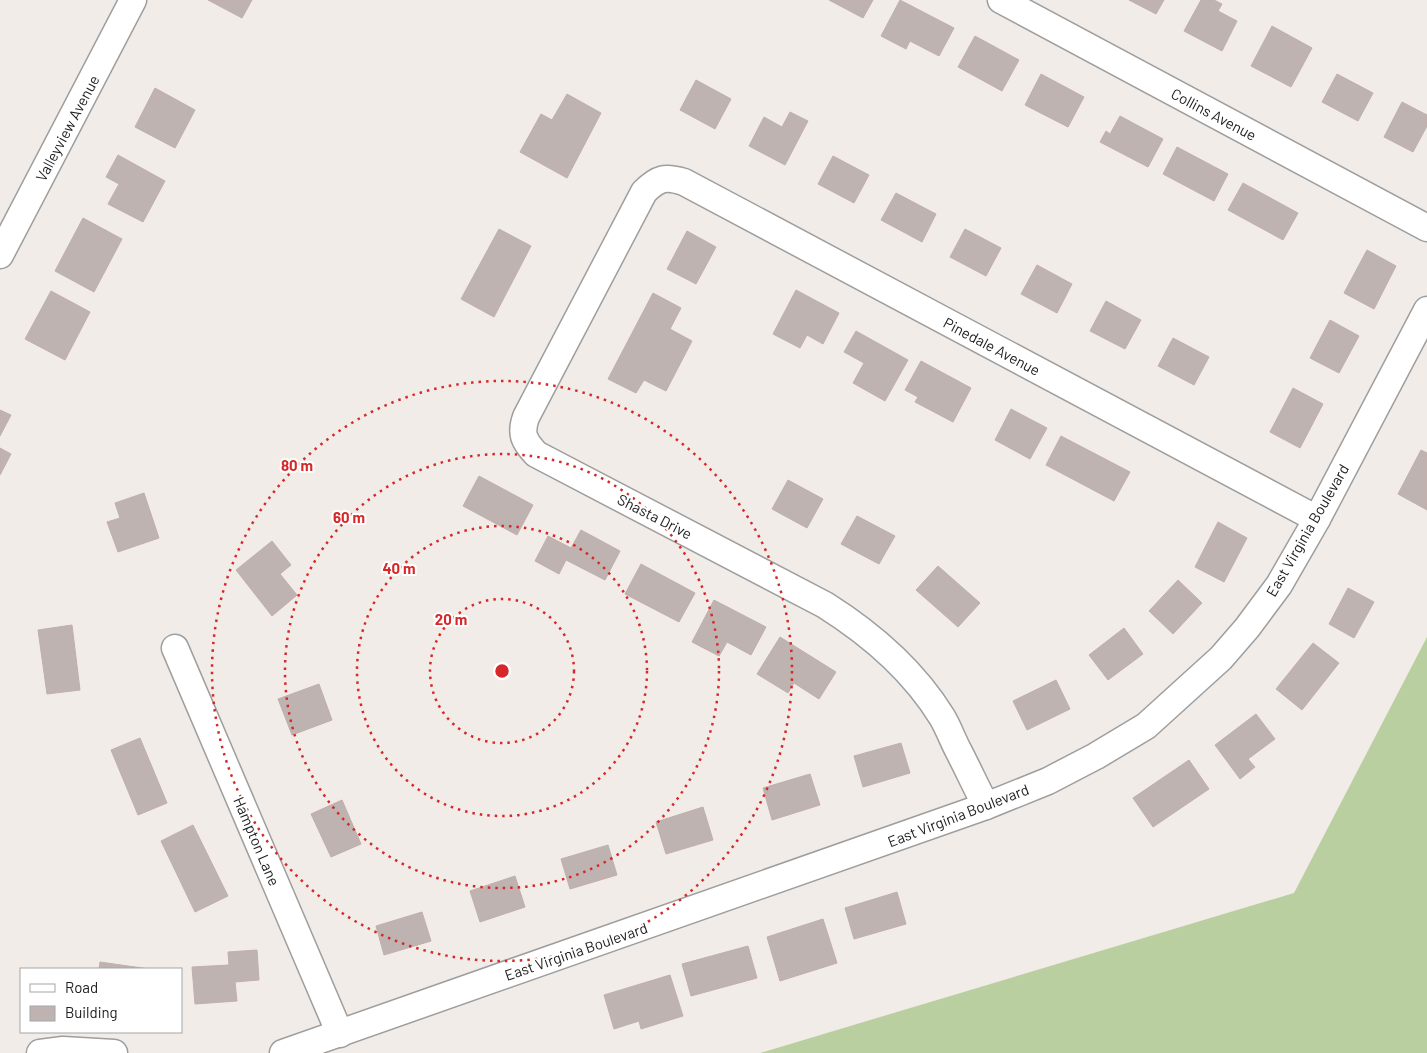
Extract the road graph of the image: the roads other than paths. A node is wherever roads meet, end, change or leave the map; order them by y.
1 (134, 0) edge
2 (1001, 0) edge
3 (664, 178) joint
4 (1427, 228) edge
5 (0, 255) edge
6 (1427, 310) edge
7 (1317, 519) junction
8 (175, 648) dead end
9 (986, 806) junction
10 (340, 1034) junction
11 (40, 1053) edge
12 (114, 1053) edge
13 (283, 1053) edge

1 - 5 street, Valleyview Avenue
2 - 4 street, Collins Avenue
3 - 7 street, Pinedale Avenue
3 - 9 street, Shasta Drive
6 - 7 street, East Virginia Boulevard
7 - 9 street, East Virginia Boulevard
8 - 10 street, Hampton Lane
9 - 10 street, East Virginia Boulevard
10 - 13 street, East Virginia Boulevard
11 - 12 street

